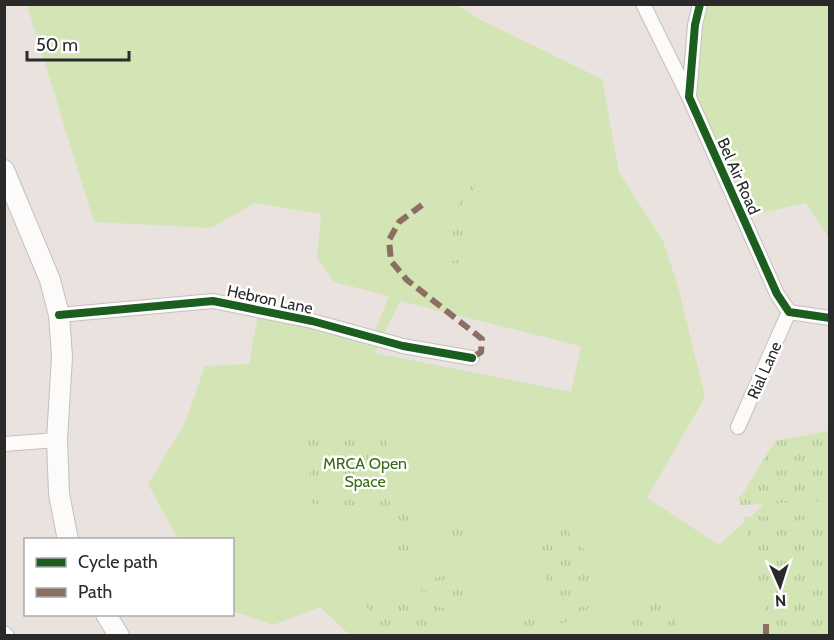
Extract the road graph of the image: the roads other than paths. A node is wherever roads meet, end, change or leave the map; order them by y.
1 (643, 4) edge
2 (700, 4) edge
3 (688, 97) junction
4 (4, 170) edge
5 (789, 312) junction
6 (59, 315) junction
7 (830, 318) edge
8 (472, 358) dead end
9 (738, 427) dead end
10 (57, 440) junction
11 (4, 444) edge
12 (68, 538) edge
13 (107, 616) edge
14 (119, 636) edge

1 - 3 street
2 - 3 street, Bel Air Road
3 - 5 street, Bel Air Road
4 - 6 main road
5 - 7 street
5 - 9 street, Rial Lane
6 - 8 street, Hebron Lane
6 - 10 main road
10 - 11 street
10 - 12 main road
13 - 14 main road

